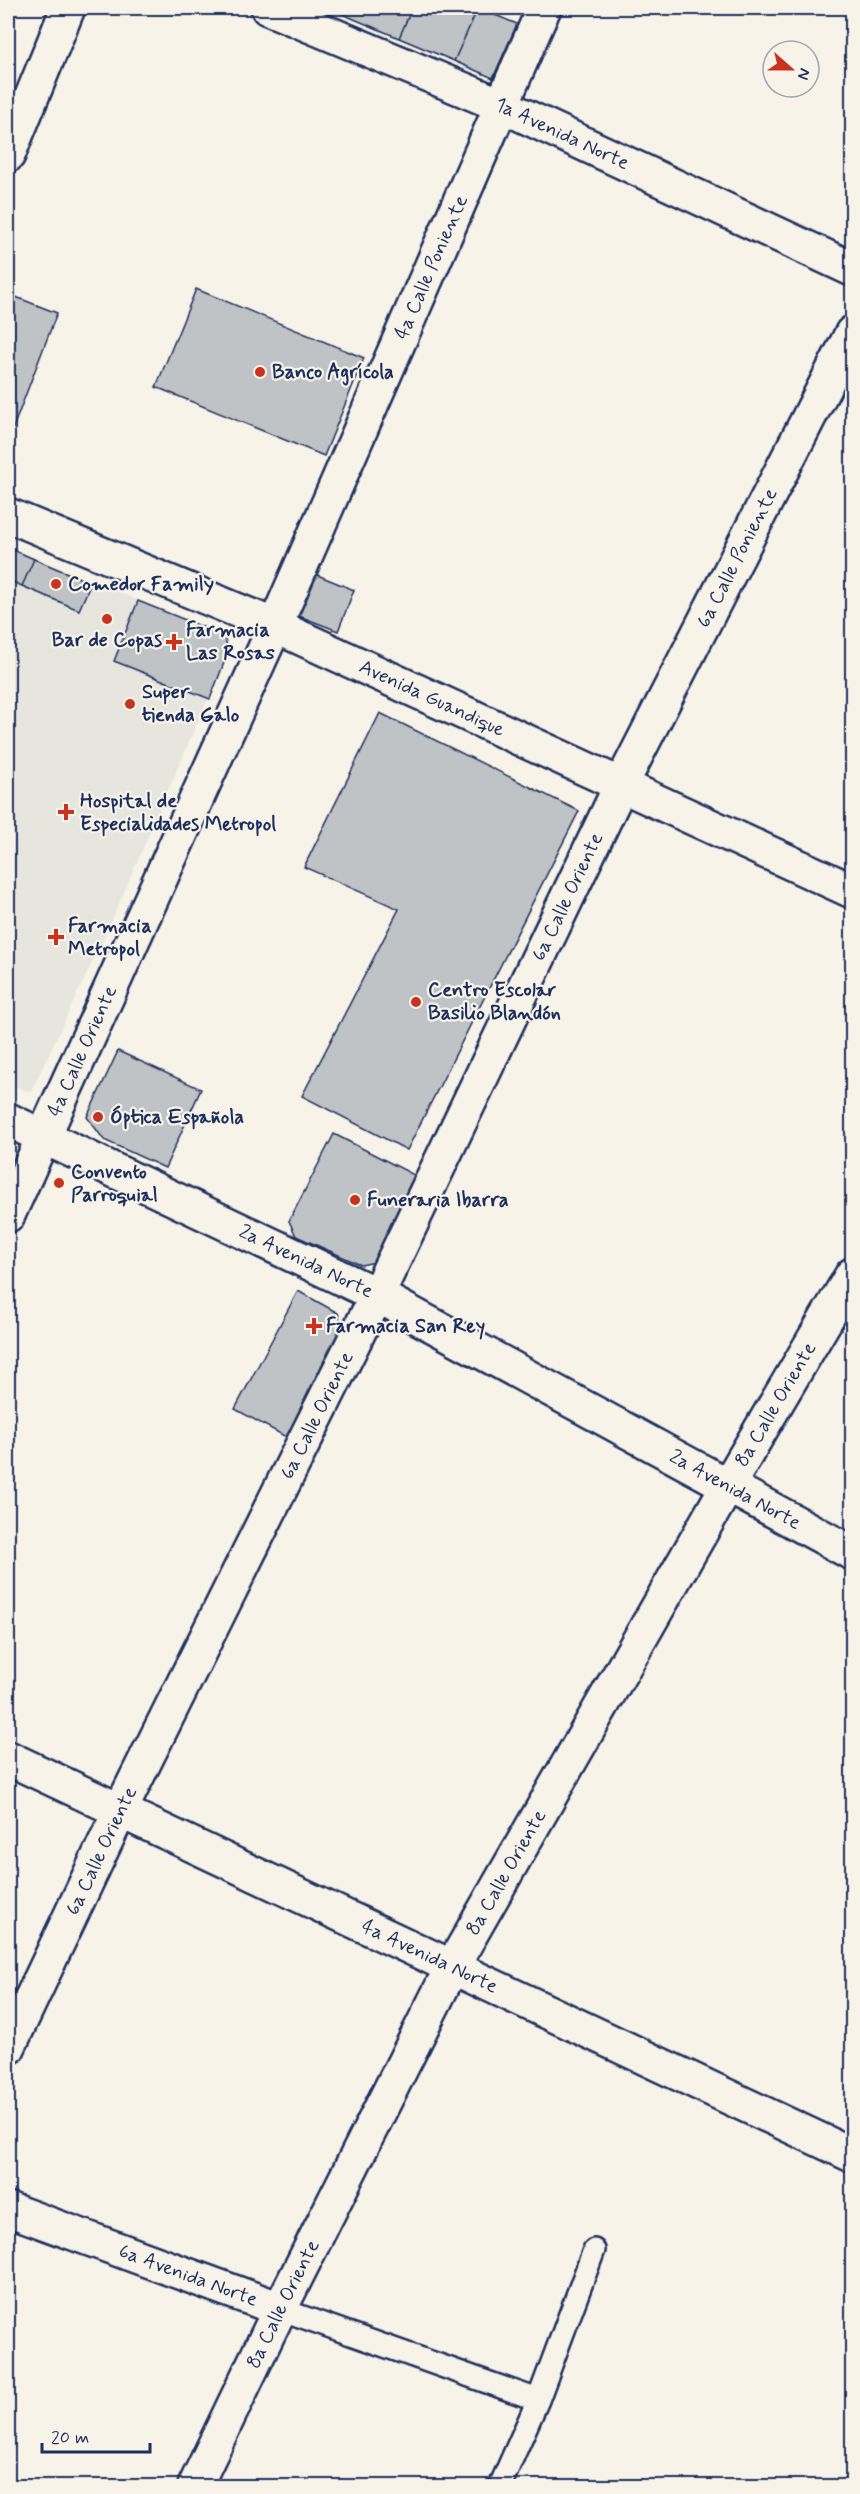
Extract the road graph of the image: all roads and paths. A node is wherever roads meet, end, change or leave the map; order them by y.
1 (68, 8) edge
2 (267, 8) edge
3 (544, 8) edge
4 (503, 106) junction
5 (8, 155) edge
6 (852, 269) edge
7 (852, 333) edge
8 (8, 515) edge
9 (275, 626) junction
10 (622, 783) junction
11 (852, 891) edge
12 (8, 1120) edge
13 (44, 1135) junction
14 (8, 1215) edge
15 (852, 1275) edge
16 (377, 1295) junction
17 (728, 1485) junction
18 (852, 1553) edge
19 (8, 1758) edge
20 (121, 1809) junction
21 (452, 1967) junction
22 (8, 2048) edge
23 (852, 2155) edge
24 (8, 2209) edge
25 (594, 2250) dead end
26 (280, 2309) junction
27 (538, 2400) junction
28 (195, 2487) edge
29 (500, 2487) edge

1 - 5 street
2 - 4 street, 1a Avenida Norte
3 - 4 street, 4a Calle Poniente
4 - 6 street, 1a Avenida Norte
4 - 9 street, 4a Calle Poniente
7 - 10 street, 6a Calle Poniente
8 - 9 street, Avenida Guandique
9 - 10 street, Avenida Guandique
9 - 13 street, 4a Calle Oriente
10 - 11 street, Avenida Guandique
10 - 16 street, 6a Calle Oriente
12 - 13 street, 2a Avenida Norte
13 - 14 street, 4a Calle Oriente
13 - 16 street, 2a Avenida Norte
15 - 17 street, 8a Calle Oriente
16 - 17 street, 2a Avenida Norte
16 - 20 street, 6a Calle Oriente
17 - 18 street, 2a Avenida Norte
17 - 21 street, 8a Calle Oriente
19 - 20 street, 4a Avenida Norte
20 - 21 street, 4a Avenida Norte
20 - 22 street, 6a Calle Oriente
21 - 23 street, 4a Avenida Norte
21 - 26 street, 8a Calle Oriente
24 - 26 street, 6a Avenida Norte
25 - 27 lane
26 - 27 lane, 6a Avenida Norte
26 - 28 street, 8a Calle Oriente
27 - 29 lane

